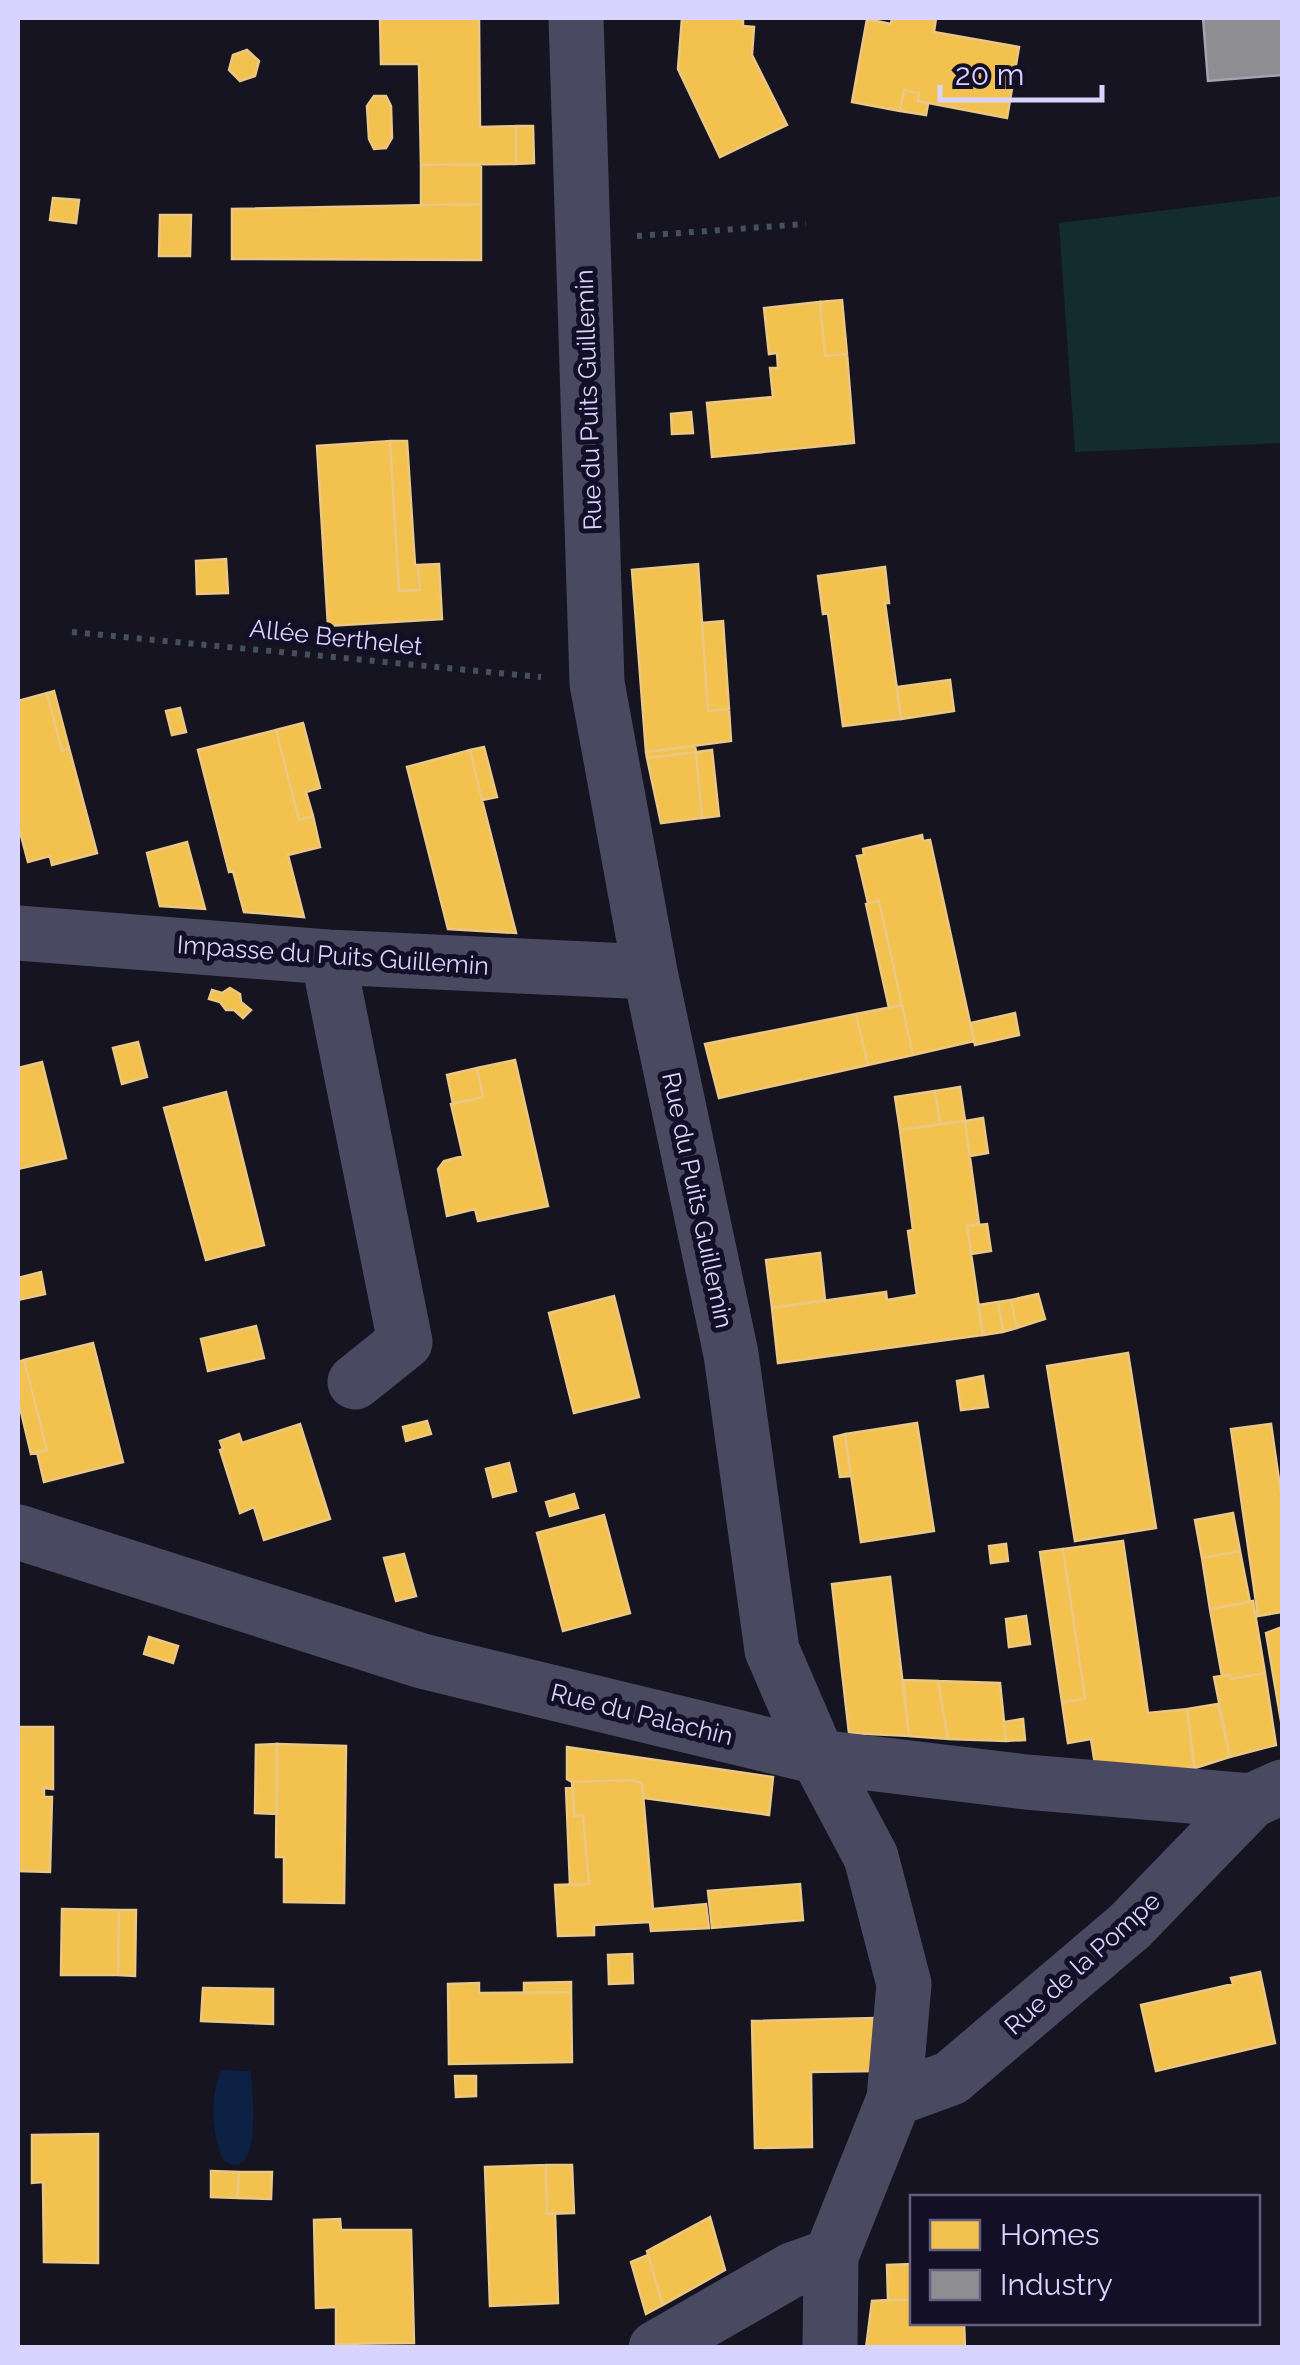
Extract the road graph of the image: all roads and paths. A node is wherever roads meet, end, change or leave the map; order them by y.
1 (576, 18) edge
2 (806, 224) dead end
3 (583, 240) junction
4 (72, 632) dead end
5 (597, 683) junction
6 (18, 932) edge
7 (328, 957) junction
8 (650, 972) junction
9 (356, 1382) dead end
10 (18, 1532) edge
11 (818, 1756) junction
12 (1267, 1794) edge
13 (894, 2099) junction
14 (831, 2256) junction
15 (656, 2348) edge
16 (830, 2348) edge

1 - 3 street, Rue du Puits Guillemin
2 - 3 path
3 - 5 street, Rue du Puits Guillemin
4 - 5 path, Allée Berthelet
5 - 8 street, Rue du Puits Guillemin
6 - 7 street, Impasse du Puits Guillemin
7 - 8 street, Impasse du Puits Guillemin
7 - 9 street
8 - 11 street, Rue du Puits Guillemin
10 - 11 street, Rue du Palachin
11 - 12 street, Rue du Palachin
11 - 13 street, Rue du Puits Guillemin
12 - 13 street, Rue de la Pompe
13 - 14 street, Rue du Puits Guillemin
14 - 15 street
14 - 16 street, Rue du Puits Guillemin

